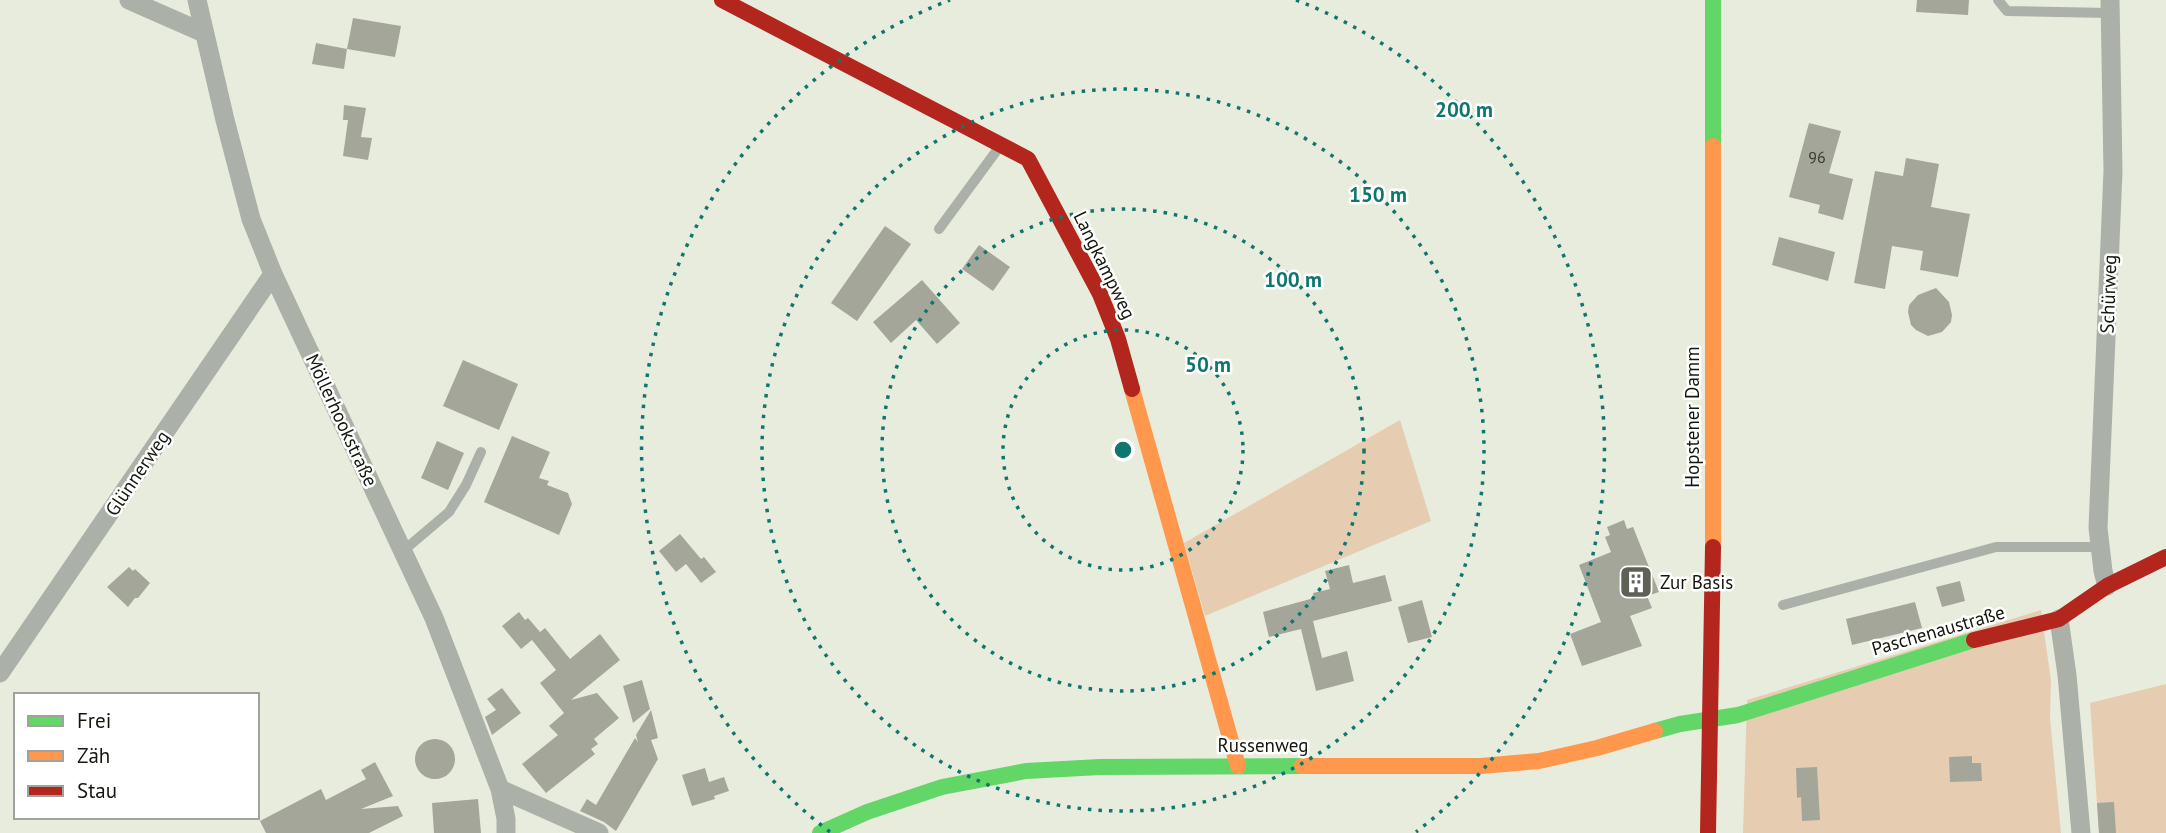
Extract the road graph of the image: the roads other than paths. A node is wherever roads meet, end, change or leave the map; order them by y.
1 (129, 0) edge
2 (197, 0) edge
3 (722, 0) edge
4 (1713, 0) edge
5 (1998, 0) edge
6 (2110, 6) edge
7 (204, 33) junction
8 (1000, 145) junction
9 (939, 229) dead end
10 (273, 274) junction
11 (481, 453) dead end
12 (2099, 547) junction
13 (403, 551) junction
14 (2166, 558) edge
15 (2107, 586) junction
16 (1783, 605) dead end
17 (2059, 619) junction
18 (0, 673) edge
19 (1711, 718) junction
20 (1238, 766) junction
21 (500, 789) junction
22 (506, 833) edge
23 (599, 833) edge
24 (820, 833) edge
25 (1708, 833) edge
26 (2081, 833) edge

1 - 7 street
2 - 7 street, Möllerhookstraße
3 - 8 street, Langkampweg
4 - 19 street, Hopstener Damm
5 - 6 lane
6 - 12 street, Schürweg
7 - 10 street, Möllerhookstraße
8 - 9 lane
8 - 20 street, Langkampweg
10 - 13 street, Möllerhookstraße
10 - 18 street, Glünnerweg
11 - 13 lane
12 - 15 street, Schürweg
12 - 16 lane
13 - 21 street, Möllerhookstraße
14 - 15 street, Paschenaustraße
15 - 17 street, Paschenaustraße
17 - 19 street, Paschenaustraße
17 - 26 street
19 - 20 street, Russenweg
19 - 25 street, Hopstener Damm
20 - 24 street, Russenweg
21 - 22 street, Möllerhookstraße
21 - 23 street

